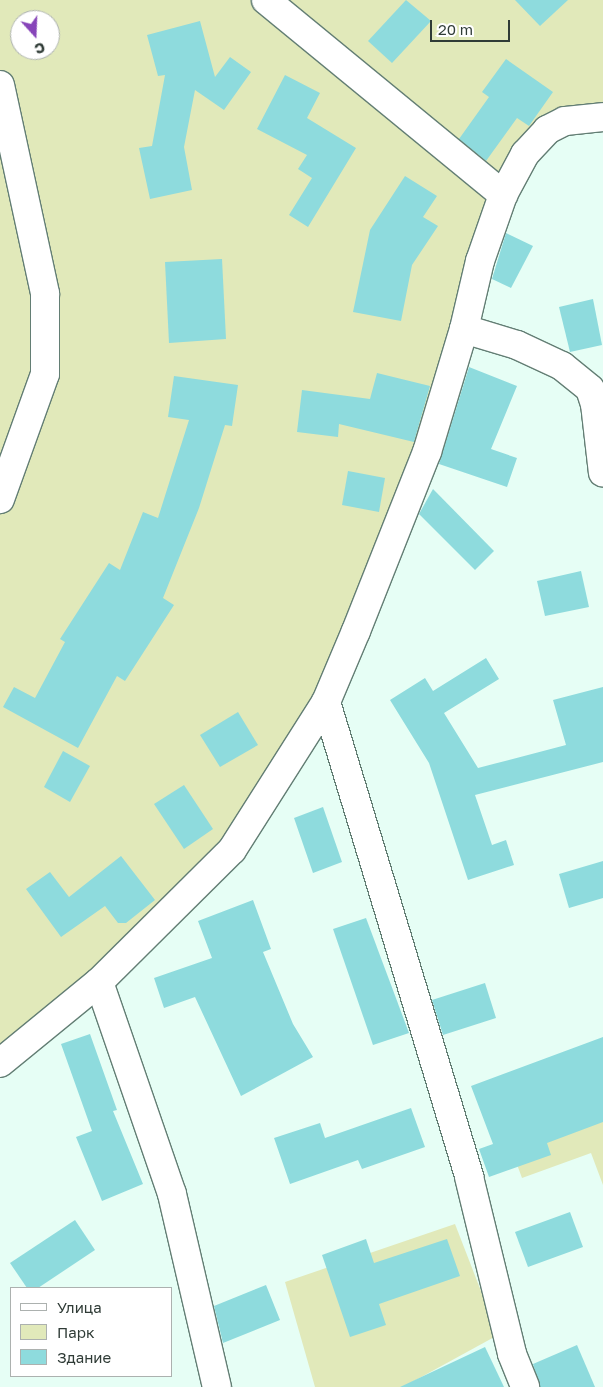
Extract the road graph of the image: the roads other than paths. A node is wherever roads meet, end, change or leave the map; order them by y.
1 (266, 0) edge
2 (0, 84) edge
3 (603, 117) edge
4 (503, 195) junction
5 (464, 329) junction
6 (603, 473) edge
7 (0, 499) edge
8 (326, 702) junction
9 (99, 982) junction
10 (0, 1063) edge
11 (217, 1387) edge
12 (525, 1387) edge

1 - 4 street
2 - 7 street
3 - 4 street
4 - 5 street
5 - 6 street
5 - 8 street
8 - 9 street
8 - 12 street
9 - 10 street
9 - 11 street

